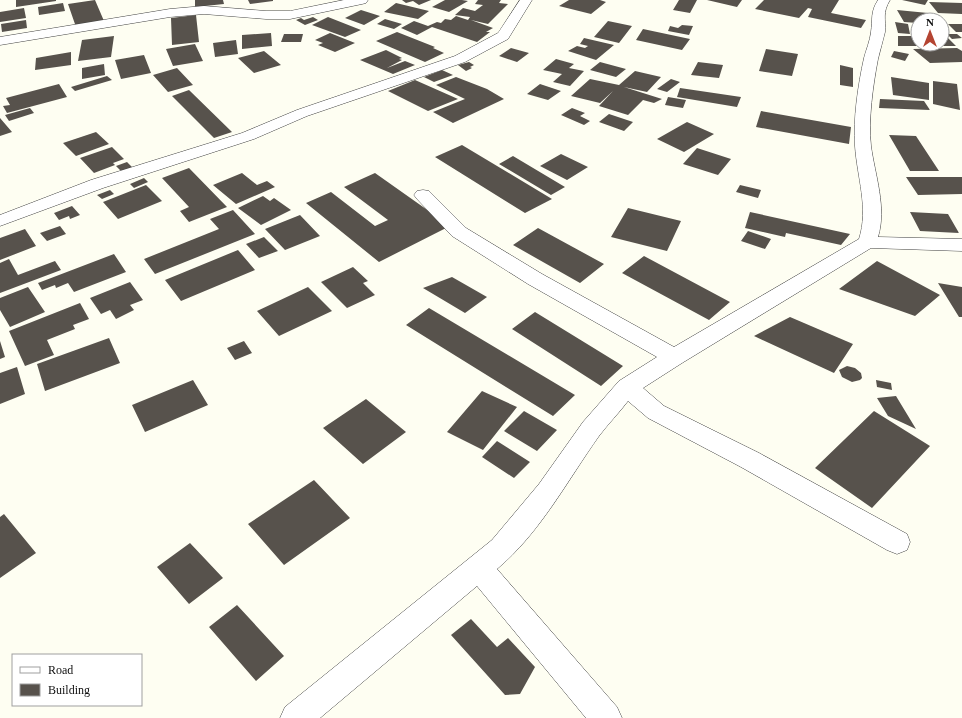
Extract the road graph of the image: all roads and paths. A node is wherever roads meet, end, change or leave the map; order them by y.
1 (362, 0) edge
2 (526, 0) edge
3 (884, 0) edge
4 (347, 2) edge
5 (230, 6) edge
6 (0, 41) edge
7 (423, 195) dead end
8 (0, 221) edge
9 (867, 242) junction
10 (962, 245) edge
11 (674, 357) junction
12 (627, 387) junction
13 (897, 542) dead end
14 (479, 568) junction
15 (296, 718) edge
16 (606, 718) edge

1 - 4 street
2 - 8 street
3 - 9 street
4 - 5 street
5 - 6 street
7 - 11 street
9 - 10 street
9 - 11 street
11 - 12 street
12 - 13 street
12 - 14 street
14 - 15 street
14 - 16 street

